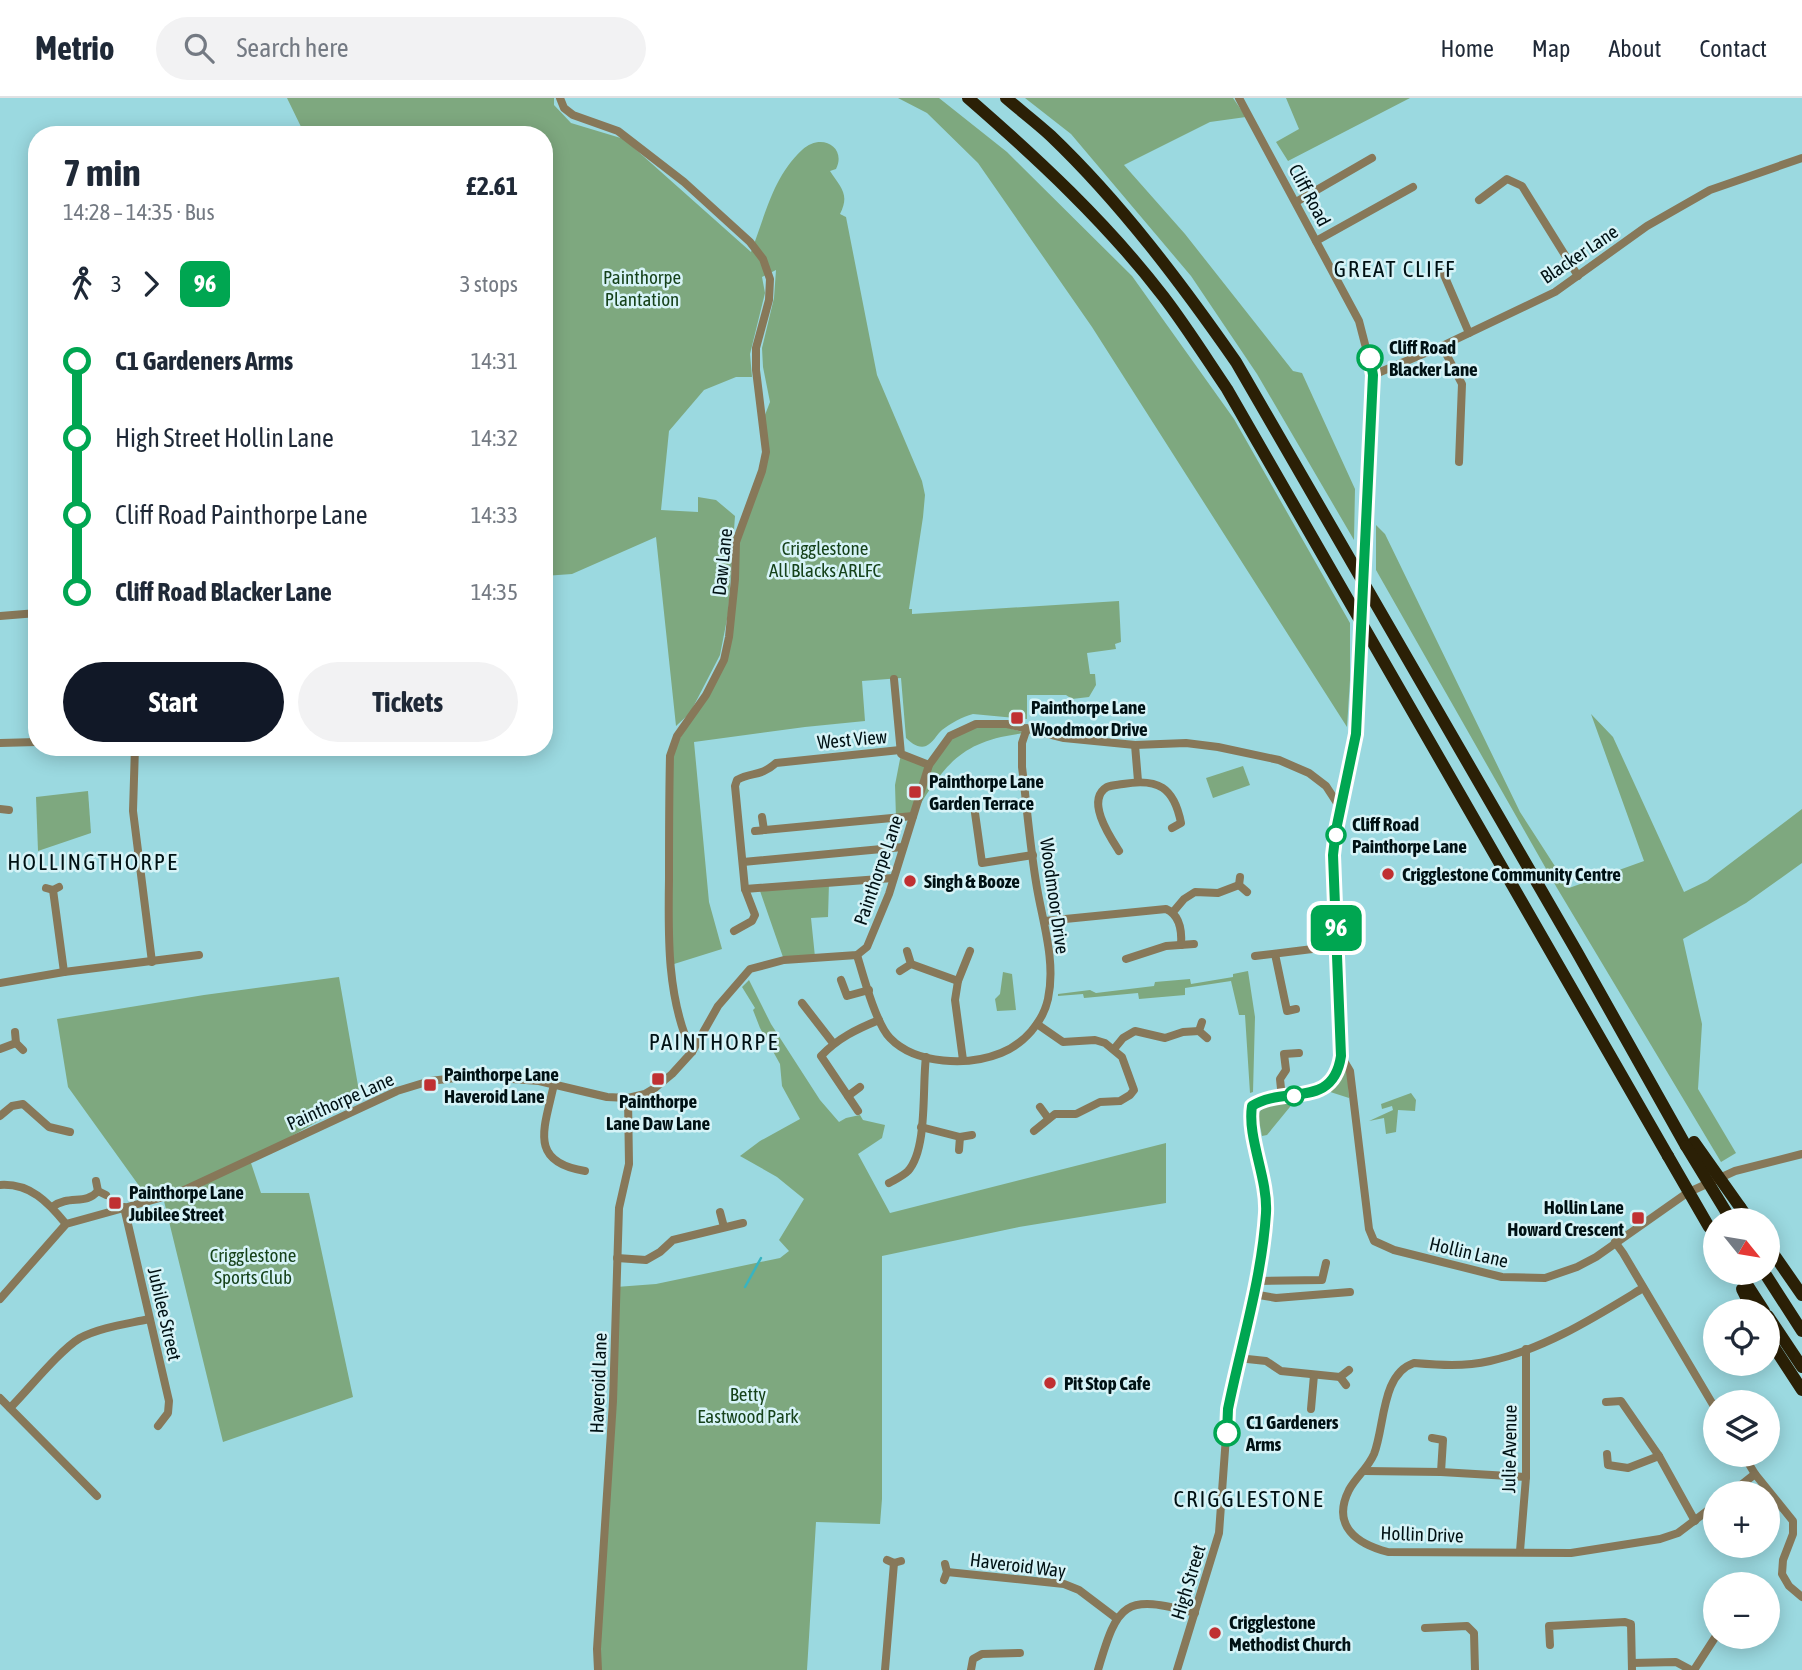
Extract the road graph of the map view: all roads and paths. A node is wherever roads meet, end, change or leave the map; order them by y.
1 (560, 98) edge
2 (968, 98) edge
3 (1006, 98) edge
4 (1239, 98) edge
5 (1372, 158) dead end
6 (1802, 158) edge
7 (1413, 187) dead end
8 (1479, 200) dead end
9 (1296, 202) junction
10 (1316, 241) junction
11 (1441, 268) dead end
12 (1578, 276) junction
13 (1469, 333) junction
14 (1442, 346) junction
15 (1373, 375) junction
16 (1459, 462) dead end
17 (28, 614) edge
18 (0, 616) edge
19 (894, 679) dead end
20 (1027, 727) junction
21 (28, 742) edge
22 (0, 743) edge
23 (1135, 745) junction
24 (900, 750) junction
25 (135, 756) edge
26 (929, 765) junction
27 (1138, 781) junction
28 (1341, 809) junction
29 (975, 813) dead end
30 (913, 816) junction
31 (762, 817) dead end
32 (1172, 828) dead end
33 (1111, 837) junction
34 (1102, 843) dead end
35 (903, 847) junction
36 (1119, 851) dead end
37 (1033, 855) junction
38 (743, 863) junction
39 (893, 878) junction
40 (53, 888) dead end
41 (746, 889) junction
42 (1247, 892) dead end
43 (1173, 912) junction
44 (1045, 921) junction
45 (734, 931) dead end
46 (1194, 944) dead end
47 (1181, 945) junction
48 (1337, 946) junction
49 (907, 951) dead end
50 (970, 951) dead end
51 (1275, 954) junction
52 (857, 955) junction
53 (199, 956) dead end
54 (1255, 956) dead end
55 (1126, 959) dead end
56 (152, 962) junction
57 (911, 964) junction
58 (900, 971) dead end
59 (64, 972) junction
60 (841, 980) dead end
61 (958, 981) junction
62 (0, 983) edge
63 (869, 989) junction
64 (802, 1003) dead end
65 (1296, 1009) dead end
66 (879, 1020) junction
67 (1202, 1022) dead end
68 (1037, 1024) junction
69 (1199, 1031) junction
70 (15, 1032) dead end
71 (1207, 1038) dead end
72 (16, 1043) junction
73 (833, 1043) junction
74 (1277, 1048) dead end
75 (0, 1049) edge
76 (1114, 1049) junction
77 (23, 1050) dead end
78 (692, 1052) junction
79 (1299, 1053) dead end
80 (1284, 1054) junction
81 (1341, 1056) junction
82 (926, 1057) junction
83 (963, 1060) junction
84 (554, 1084) junction
85 (860, 1087) dead end
86 (848, 1096) junction
87 (628, 1098) junction
88 (1282, 1098) junction
89 (1040, 1107) dead end
90 (858, 1111) dead end
91 (0, 1116) edge
92 (1048, 1118) junction
93 (921, 1127) junction
94 (55, 1130) junction
95 (1034, 1131) dead end
96 (70, 1132) dead end
97 (972, 1135) dead end
98 (960, 1137) junction
99 (51, 1140) dead end
100 (1690, 1144) junction
101 (959, 1150) dead end
102 (1802, 1154) edge
103 (585, 1171) dead end
104 (96, 1181) dead end
105 (1, 1182) edge
106 (889, 1183) dead end
107 (52, 1207) junction
108 (124, 1207) junction
109 (1724, 1208) edge
110 (1741, 1208) edge
111 (720, 1212) dead end
112 (1703, 1217) edge
113 (743, 1223) dead end
114 (66, 1224) junction
115 (724, 1227) junction
116 (1615, 1242) junction
117 (617, 1258) junction
118 (1780, 1263) edge
119 (1326, 1264) dead end
120 (1255, 1281) junction
121 (1772, 1285) edge
122 (1643, 1288) junction
123 (1350, 1292) dead end
124 (1252, 1294) junction
125 (1802, 1294) edge
126 (0, 1299) edge
127 (149, 1319) junction
128 (1802, 1331) edge
129 (1780, 1334) edge
130 (1526, 1349) junction
131 (1780, 1356) edge
132 (1238, 1358) junction
133 (1802, 1367) edge
134 (1349, 1370) dead end
135 (1314, 1375) junction
136 (1340, 1377) junction
137 (1346, 1385) dead end
138 (1704, 1390) edge
139 (1802, 1390) edge
140 (0, 1398) edge
141 (1606, 1402) dead end
142 (10, 1408) junction
143 (1311, 1409) dead end
144 (158, 1426) dead end
145 (1432, 1438) dead end
146 (1607, 1454) dead end
147 (1659, 1456) junction
148 (1751, 1467) edge
149 (1365, 1471) junction
150 (1441, 1472) junction
151 (1755, 1474) junction
152 (1526, 1477) junction
153 (1746, 1481) edge
154 (97, 1496) dead end
155 (1703, 1515) edge
156 (1695, 1521) junction
157 (1520, 1551) junction
158 (894, 1561) dead end
159 (945, 1572) dead end
160 (1802, 1597) edge
161 (1195, 1613) junction
162 (1116, 1618) junction
163 (1425, 1628) dead end
164 (1550, 1644) dead end
165 (1707, 1649) edge
166 (1021, 1653) dead end
167 (1632, 1666) edge
168 (598, 1670) edge
169 (885, 1670) edge
170 (971, 1670) edge
171 (1098, 1670) edge
172 (1177, 1670) edge
173 (1475, 1670) edge
174 (1693, 1670) edge

1 - 78 street, Daw Lane
2 - 112 highway, bridge
3 - 100 highway
4 - 9 street, Cliff Road
5 - 9 street
6 - 12 street, Blacker Lane
7 - 10 street
8 - 12 street
9 - 10 street, Cliff Road
10 - 15 street, Cliff Road
11 - 13 street
12 - 13 street, Blacker Lane
13 - 14 street, Blacker Lane
14 - 15 street, Blacker Lane
14 - 16 street
15 - 28 street, Cliff Road, bridge
17 - 18 street
19 - 24 street
20 - 23 street, Painthorpe Lane
20 - 26 street, Painthorpe Lane
20 - 37 street, Woodmoor Drive
21 - 22 street
23 - 27 street
23 - 28 street, Painthorpe Lane
24 - 26 street
24 - 38 street, West View
25 - 56 street
26 - 30 street, Painthorpe Lane
27 - 32 street
27 - 33 street
28 - 48 street, Cliff Road
29 - 37 street
30 - 31 street
30 - 35 street, Painthorpe Lane
33 - 34 street
33 - 36 street
35 - 38 street
35 - 39 street, Painthorpe Lane
37 - 44 street, Woodmoor Drive
38 - 41 street
39 - 41 street
39 - 52 street, Painthorpe Lane
40 - 59 street
41 - 45 street
42 - 43 street
43 - 44 street
43 - 47 street
44 - 68 street, Woodmoor Drive
46 - 47 street
47 - 55 street
48 - 51 street
48 - 81 street, Cliff Road
49 - 57 street
50 - 61 street
51 - 54 street
51 - 65 street
52 - 63 street, Woodmoor Drive
52 - 78 street
53 - 56 street
56 - 59 street
57 - 58 street
57 - 61 street
59 - 62 street
60 - 63 street
61 - 83 street
63 - 66 street, Woodmoor Drive
64 - 73 street
66 - 73 street
66 - 82 street, Woodmoor Drive
67 - 69 street
68 - 76 street
68 - 83 street, Woodmoor Drive
69 - 71 street
69 - 76 street
70 - 72 street
72 - 75 street
72 - 77 street
73 - 86 street
74 - 80 street
76 - 92 street
78 - 87 street
79 - 80 street
80 - 88 street
81 - 88 street, High Street
81 - 116 street, Hollin Lane
82 - 83 street, Woodmoor Drive
82 - 93 street
84 - 87 street, Painthorpe Lane
84 - 103 street
84 - 108 street, Painthorpe Lane
85 - 86 street
86 - 90 street
87 - 117 street, Haveroid Lane
88 - 120 street, High Street
89 - 92 street
91 - 94 street
92 - 95 street
93 - 98 street
93 - 106 street
94 - 96 street
94 - 99 street
97 - 98 street
98 - 101 street
100 - 109 highway, bridge
100 - 110 highway, bridge
102 - 116 street, Hollin Lane
104 - 107 street
105 - 107 street
107 - 114 street
108 - 114 street, Painthorpe Lane
108 - 127 street, Jubilee Street
111 - 115 street
113 - 115 street
114 - 126 street
115 - 117 street
116 - 122 street
117 - 168 street, Haveroid Lane
118 - 125 highway
119 - 120 street
120 - 124 street, High Street
121 - 128 highway
122 - 130 street, Hollin Drive
122 - 138 street
123 - 124 street
124 - 132 street, High Street
127 - 142 street
127 - 144 street, Jubilee Street
129 - 133 highway
130 - 149 street, Hollin Drive
130 - 152 street, Julie Avenue
131 - 139 highway
132 - 135 street
132 - 161 street, High Street
134 - 136 street
135 - 136 street
135 - 143 street
136 - 137 street
140 - 142 street
141 - 147 street
142 - 154 street
145 - 150 street
146 - 147 street
147 - 156 street
148 - 151 street
149 - 150 street
149 - 157 street, Hollin Drive
150 - 152 street
151 - 153 street
151 - 160 street
152 - 157 street, Julie Avenue
155 - 156 street, Hollin Drive
156 - 157 street, Hollin Drive
158 - 169 street
159 - 162 street, Haveroid Way
161 - 162 street
161 - 172 street, High Street
162 - 171 street
163 - 173 street
164 - 167 street
165 - 174 street
166 - 170 street
167 - 174 street

